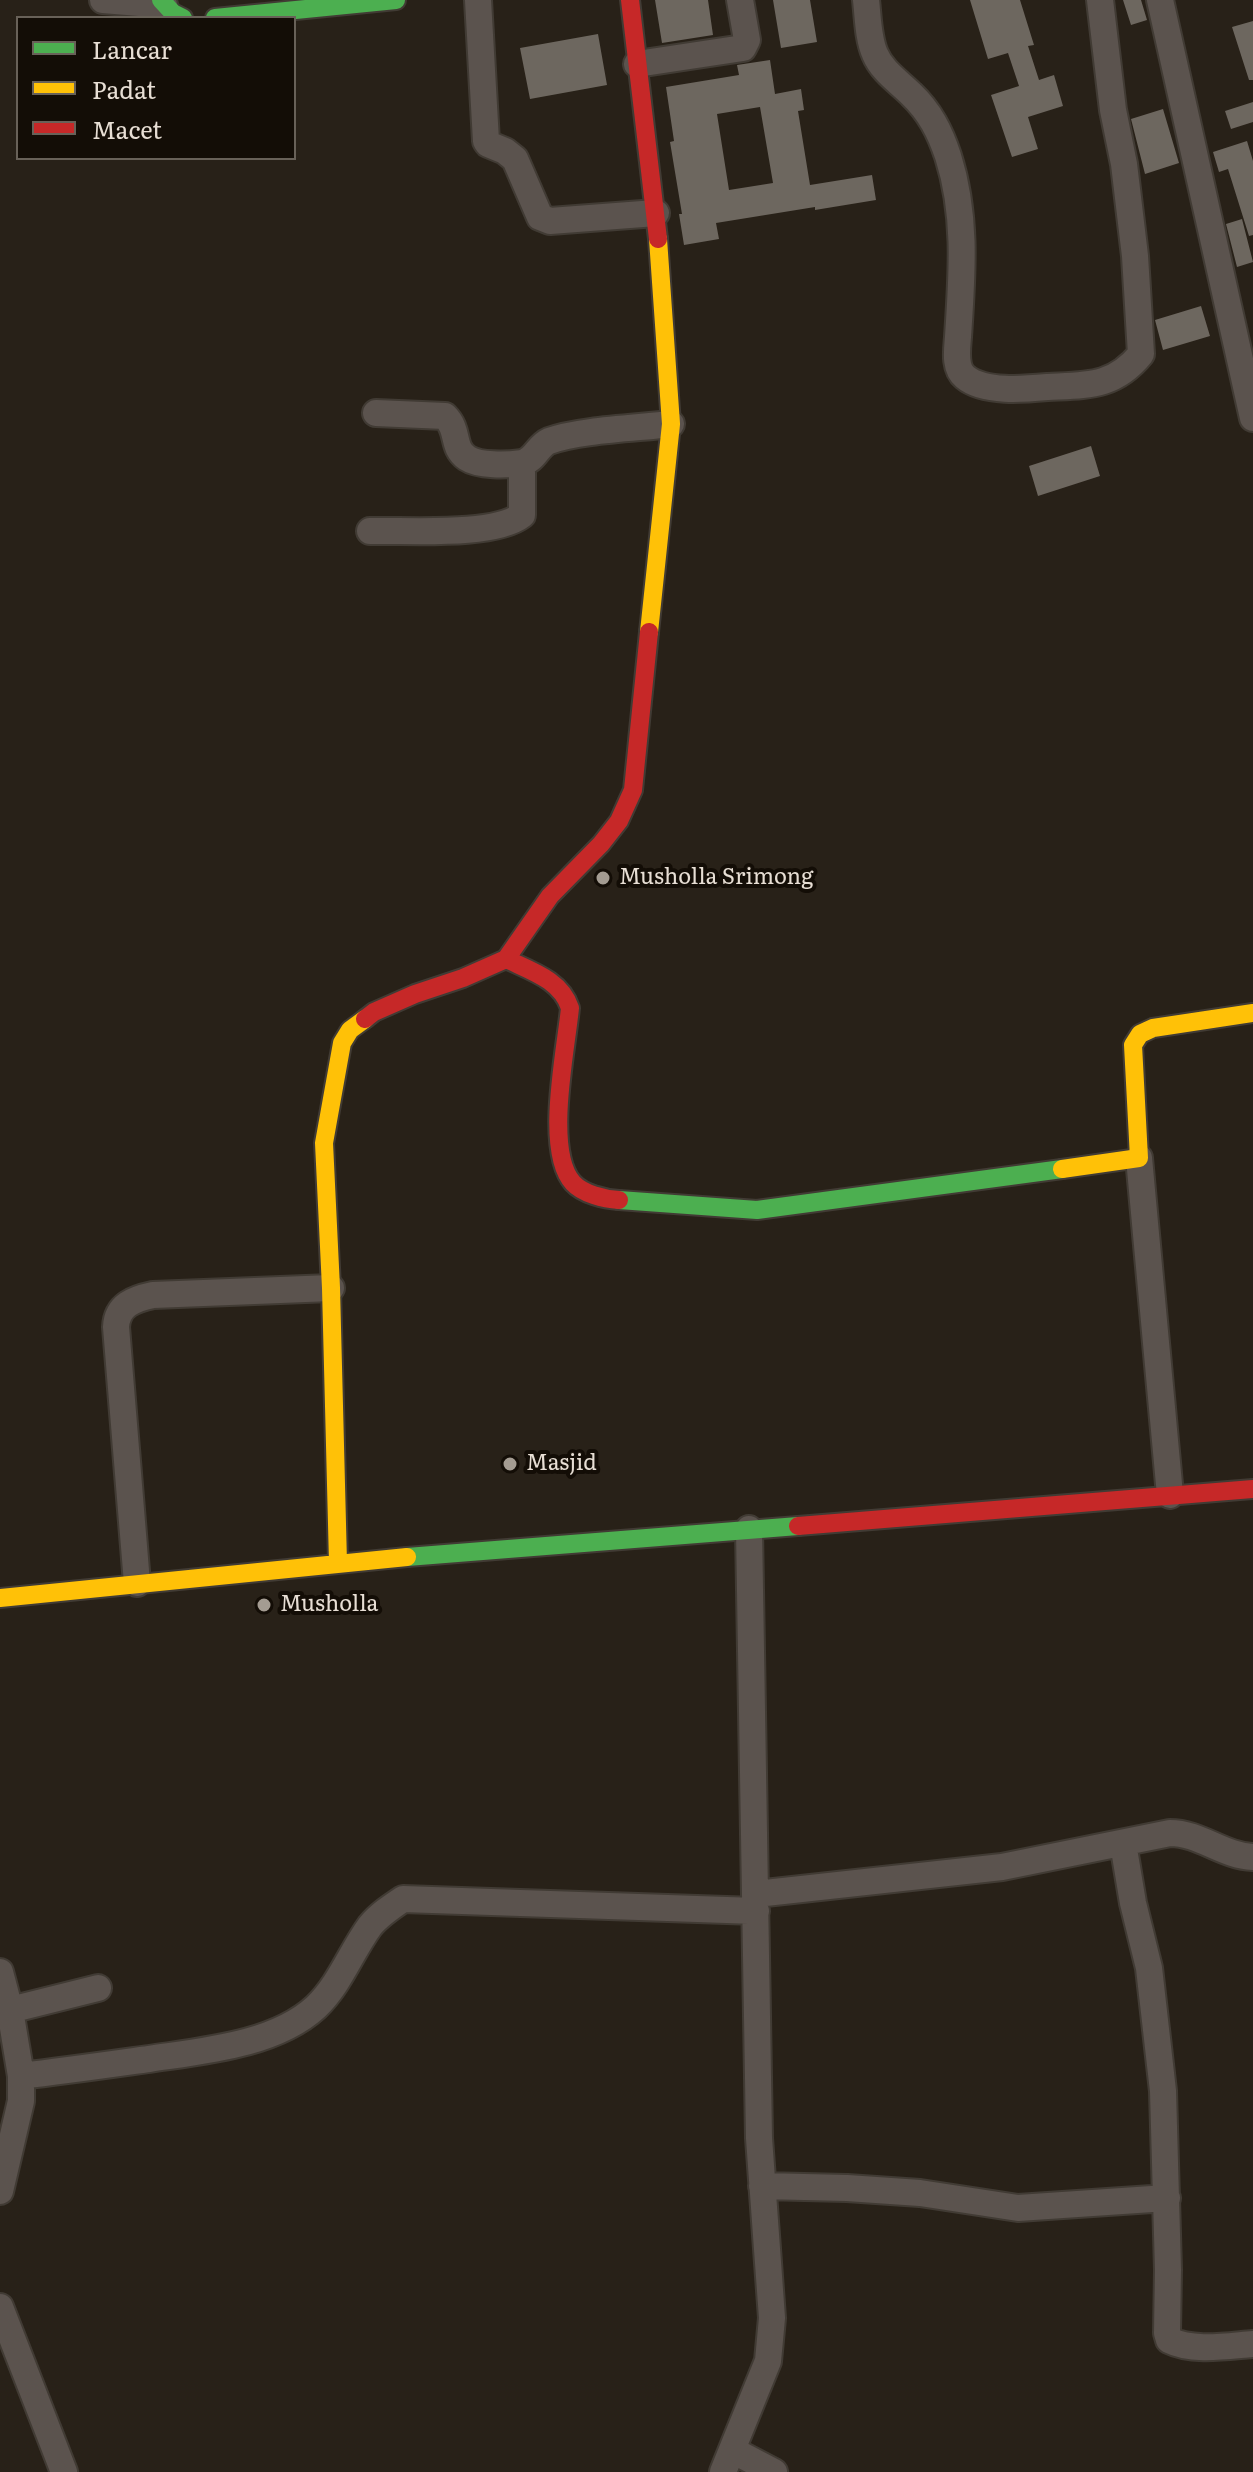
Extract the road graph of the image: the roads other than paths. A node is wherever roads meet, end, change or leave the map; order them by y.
1 (103, 0) edge
2 (396, 0) edge
3 (478, 0) edge
4 (630, 0) edge
5 (740, 0) edge
6 (866, 0) edge
7 (1100, 0) edge
8 (1160, 0) edge
9 (169, 8) edge
10 (235, 16) edge
11 (637, 64) junction
12 (656, 213) junction
13 (376, 413) dead end
14 (1253, 418) edge
15 (671, 424) junction
16 (522, 463) junction
17 (370, 531) dead end
18 (506, 959) junction
19 (1253, 1013) edge
20 (1139, 1158) junction
21 (331, 1288) junction
22 (1253, 1489) edge
23 (1170, 1495) junction
24 (749, 1529) junction
25 (338, 1563) junction
26 (137, 1583) junction
27 (0, 1598) edge
28 (1123, 1843) junction
29 (1253, 1857) edge
30 (756, 1902) junction
31 (0, 1972) edge
32 (98, 1988) dead end
33 (10, 2010) junction
34 (21, 2076) junction
35 (762, 2186) junction
36 (0, 2191) edge
37 (1167, 2198) junction
38 (1, 2315) edge
39 (1253, 2344) edge
40 (728, 2461) edge
41 (64, 2472) edge
42 (774, 2472) edge

1 - 9 street
2 - 10 street
3 - 12 street
4 - 11 street
5 - 11 street
6 - 7 street
8 - 14 street
11 - 12 street
12 - 15 street
13 - 16 street
15 - 16 street
15 - 18 street
16 - 17 street
18 - 20 street
18 - 21 street
19 - 20 street
20 - 23 street
21 - 25 street
21 - 26 street
22 - 23 street
23 - 24 street
24 - 25 street
24 - 30 street
25 - 26 street
26 - 27 street
28 - 29 street
28 - 30 street
28 - 37 street
30 - 34 street
30 - 35 street
31 - 33 street
32 - 33 street
33 - 34 street
34 - 36 street
35 - 37 street
35 - 40 street
37 - 39 street
38 - 41 street
40 - 42 street

